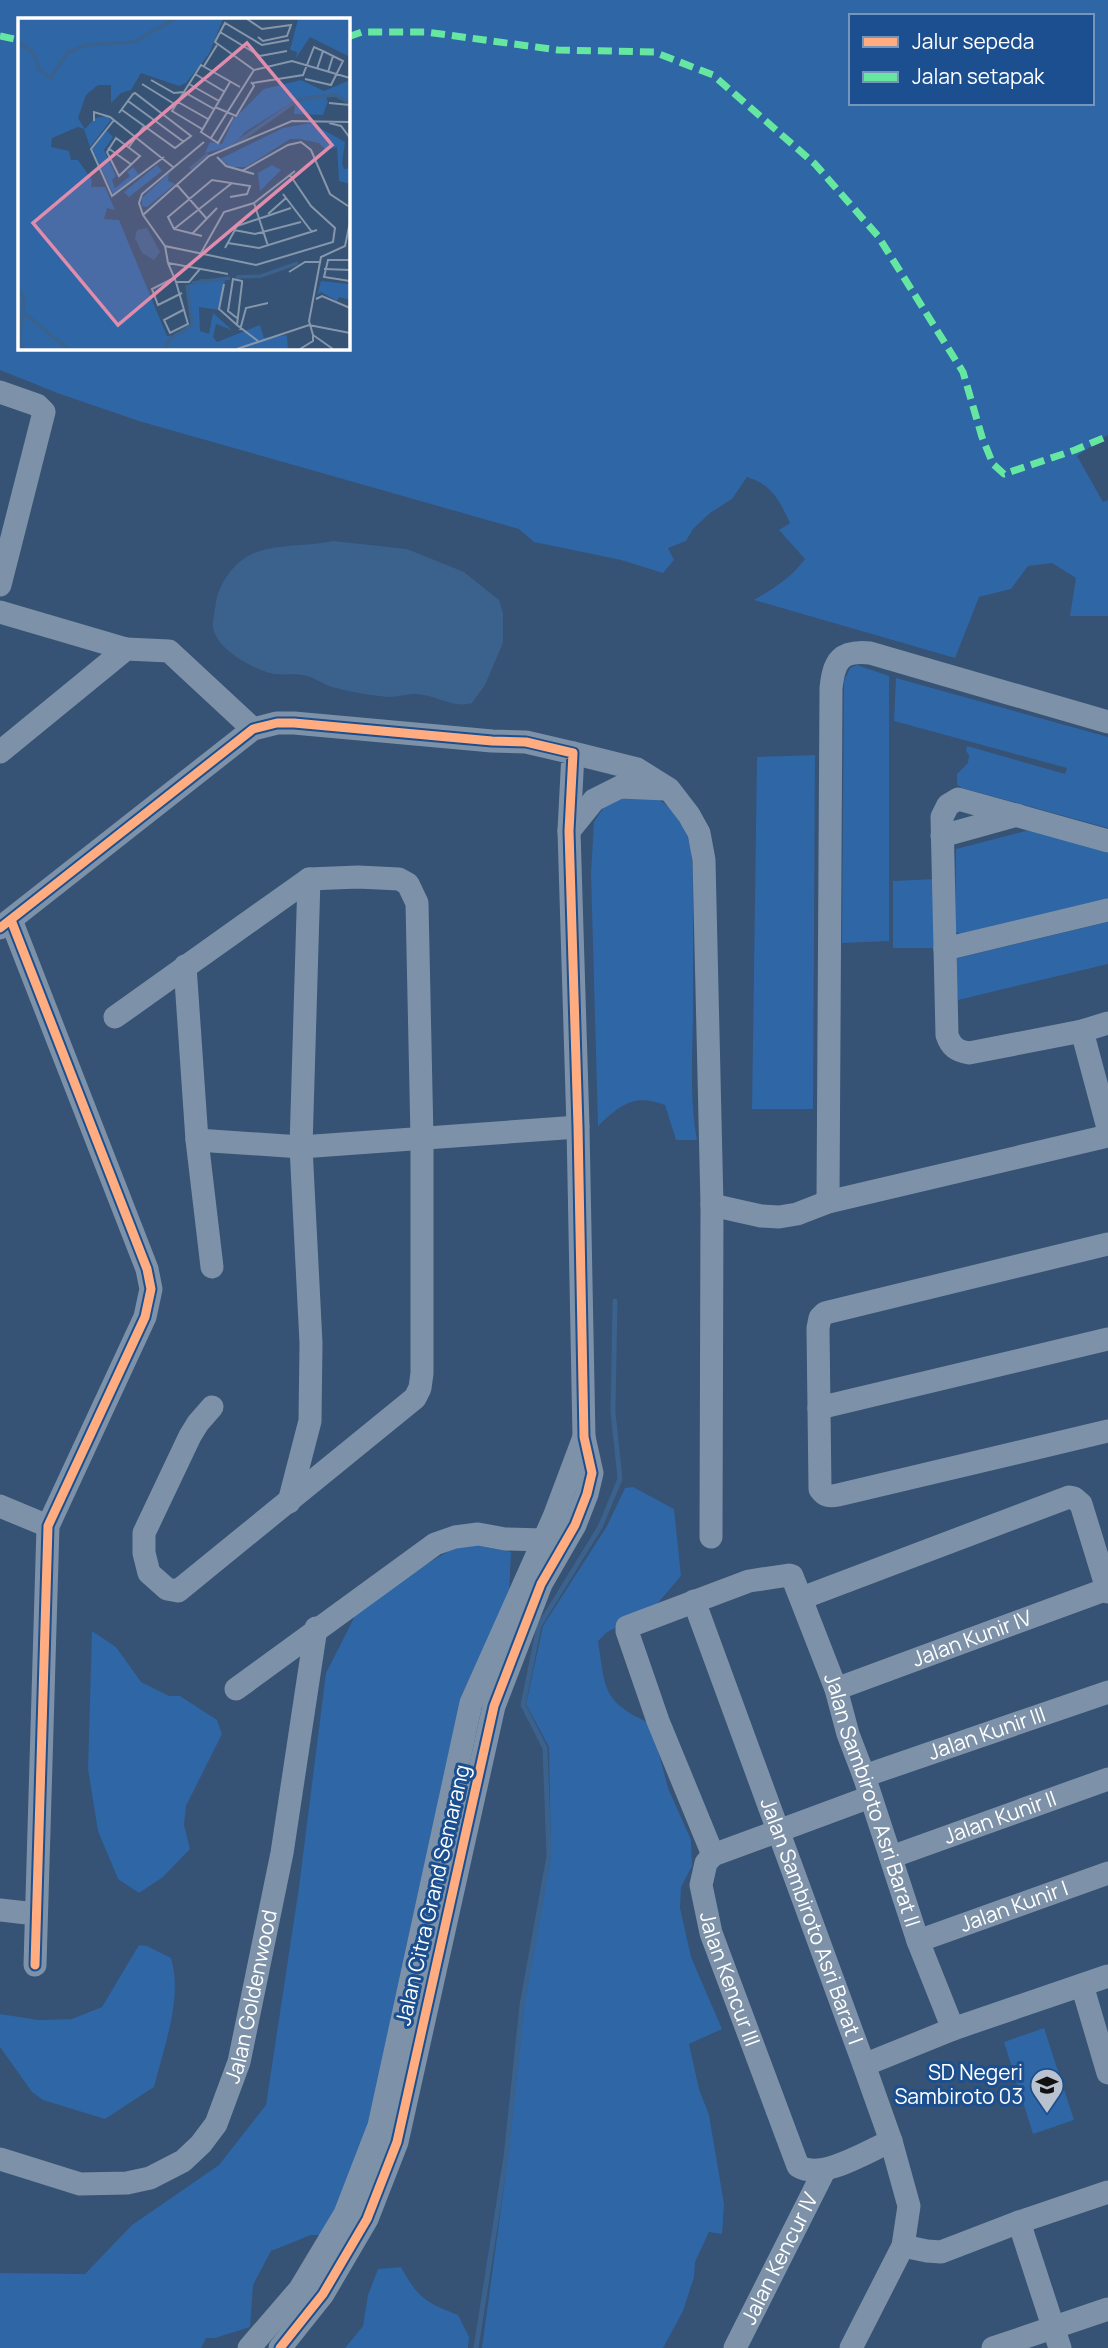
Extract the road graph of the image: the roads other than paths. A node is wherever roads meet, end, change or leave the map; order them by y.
1 (0, 392) edge
2 (0, 585) edge
3 (0, 612) edge
4 (126, 649) junction
5 (1108, 722) edge
6 (253, 729) junction
7 (0, 752) edge
8 (573, 753) junction
9 (669, 789) junction
10 (1017, 816) junction
11 (569, 831) junction
12 (942, 836) junction
13 (1108, 841) edge
14 (309, 879) junction
15 (1108, 910) edge
16 (5, 924) edge
17 (945, 949) junction
18 (185, 966) junction
19 (116, 1017) dead end
20 (1108, 1023) edge
21 (1082, 1031) junction
22 (578, 1127) junction
23 (1108, 1128) edge
24 (1108, 1136) edge
25 (422, 1138) junction
26 (197, 1140) junction
27 (301, 1147) junction
28 (828, 1202) junction
29 (712, 1205) junction
30 (1108, 1244) edge
31 (212, 1267) dead end
32 (1108, 1339) edge
33 (212, 1407) dead end
34 (819, 1408) junction
35 (1108, 1431) edge
36 (584, 1437) junction
37 (289, 1502) junction
38 (0, 1506) edge
39 (48, 1526) junction
40 (711, 1537) dead end
41 (544, 1540) junction
42 (1103, 1552) edge
43 (534, 1581) junction
44 (1108, 1591) edge
45 (802, 1598) junction
46 (694, 1601) junction
47 (316, 1628) junction
48 (236, 1689) dead end
49 (836, 1689) junction
50 (1108, 1692) edge
51 (1108, 1779) edge
52 (867, 1787) junction
53 (778, 1832) junction
54 (713, 1855) junction
55 (891, 1857) junction
56 (1108, 1873) edge
57 (0, 1910) edge
58 (36, 1914) junction
59 (918, 1941) junction
60 (35, 1965) dead end
61 (1108, 1976) edge
62 (1082, 1985) junction
63 (953, 2029) junction
64 (864, 2065) junction
65 (1108, 2073) edge
66 (891, 2141) junction
67 (0, 2158) edge
68 (824, 2171) junction
69 (1108, 2192) edge
70 (1019, 2222) junction
71 (903, 2245) junction
72 (1108, 2309) edge
73 (1057, 2338) edge
74 (250, 2348) edge
75 (280, 2348) edge
76 (734, 2348) edge
77 (851, 2348) edge
78 (993, 2348) edge

1 - 2 street
3 - 4 street
4 - 6 street
4 - 7 street
5 - 28 street
6 - 8 street
6 - 16 street
8 - 9 street
8 - 11 street
9 - 11 street
9 - 29 street
10 - 12 street
10 - 12 street
10 - 13 street
11 - 22 street
12 - 17 street
14 - 18 street
14 - 25 street
14 - 27 street
15 - 17 street
16 - 39 street
17 - 21 street
18 - 19 street
18 - 26 street
20 - 21 street
21 - 23 street
22 - 25 street
22 - 36 street
24 - 28 street
25 - 27 street
25 - 37 street
26 - 27 street
26 - 31 street
27 - 37 street
28 - 29 street
29 - 40 street
30 - 34 street
32 - 34 street
33 - 37 street
34 - 35 street
36 - 41 street, Jalan Citra Grand Semarang
36 - 43 street, Jalan Citra Grand Semarang
38 - 39 street
39 - 58 street
41 - 43 street, Jalan Citra Grand Semarang
41 - 47 street
42 - 44 street
42 - 45 street
43 - 74 street, Jalan Citra Grand Semarang
43 - 75 street, Jalan Citra Grand Semarang
44 - 49 street, Jalan Kunir IV
45 - 46 street, Jalan Sambiroto Asri Barat II
45 - 49 street, Jalan Sambiroto Asri Barat II
46 - 53 street, Jalan Sambiroto Asri Barat I
46 - 54 street
47 - 48 street
47 - 67 street, Jalan Goldenwood
49 - 52 street, Jalan Sambiroto Asri Barat II
50 - 52 street, Jalan Kunir III
51 - 55 street, Jalan Kunir II
52 - 53 street
52 - 55 street, Jalan Sambiroto Asri Barat II
53 - 54 street
53 - 64 street, Jalan Sambiroto Asri Barat I
54 - 68 street, Jalan Kencur III
55 - 59 street, Jalan Sambiroto Asri Barat II
56 - 59 street, Jalan Kunir I
57 - 58 street
58 - 60 street
59 - 63 street, Jalan Sambiroto Asri Barat II
61 - 62 street
62 - 63 street
62 - 65 street
63 - 64 street
64 - 66 street, Jalan Sambiroto Asri Barat I
66 - 68 street
66 - 71 street, Jalan Sambiroto Asri Barat I
68 - 76 street, Jalan Kencur IV
69 - 70 street
70 - 71 street
70 - 73 street
71 - 77 street, Jalan Sambiroto Asri Barat I
72 - 73 street
73 - 78 street

